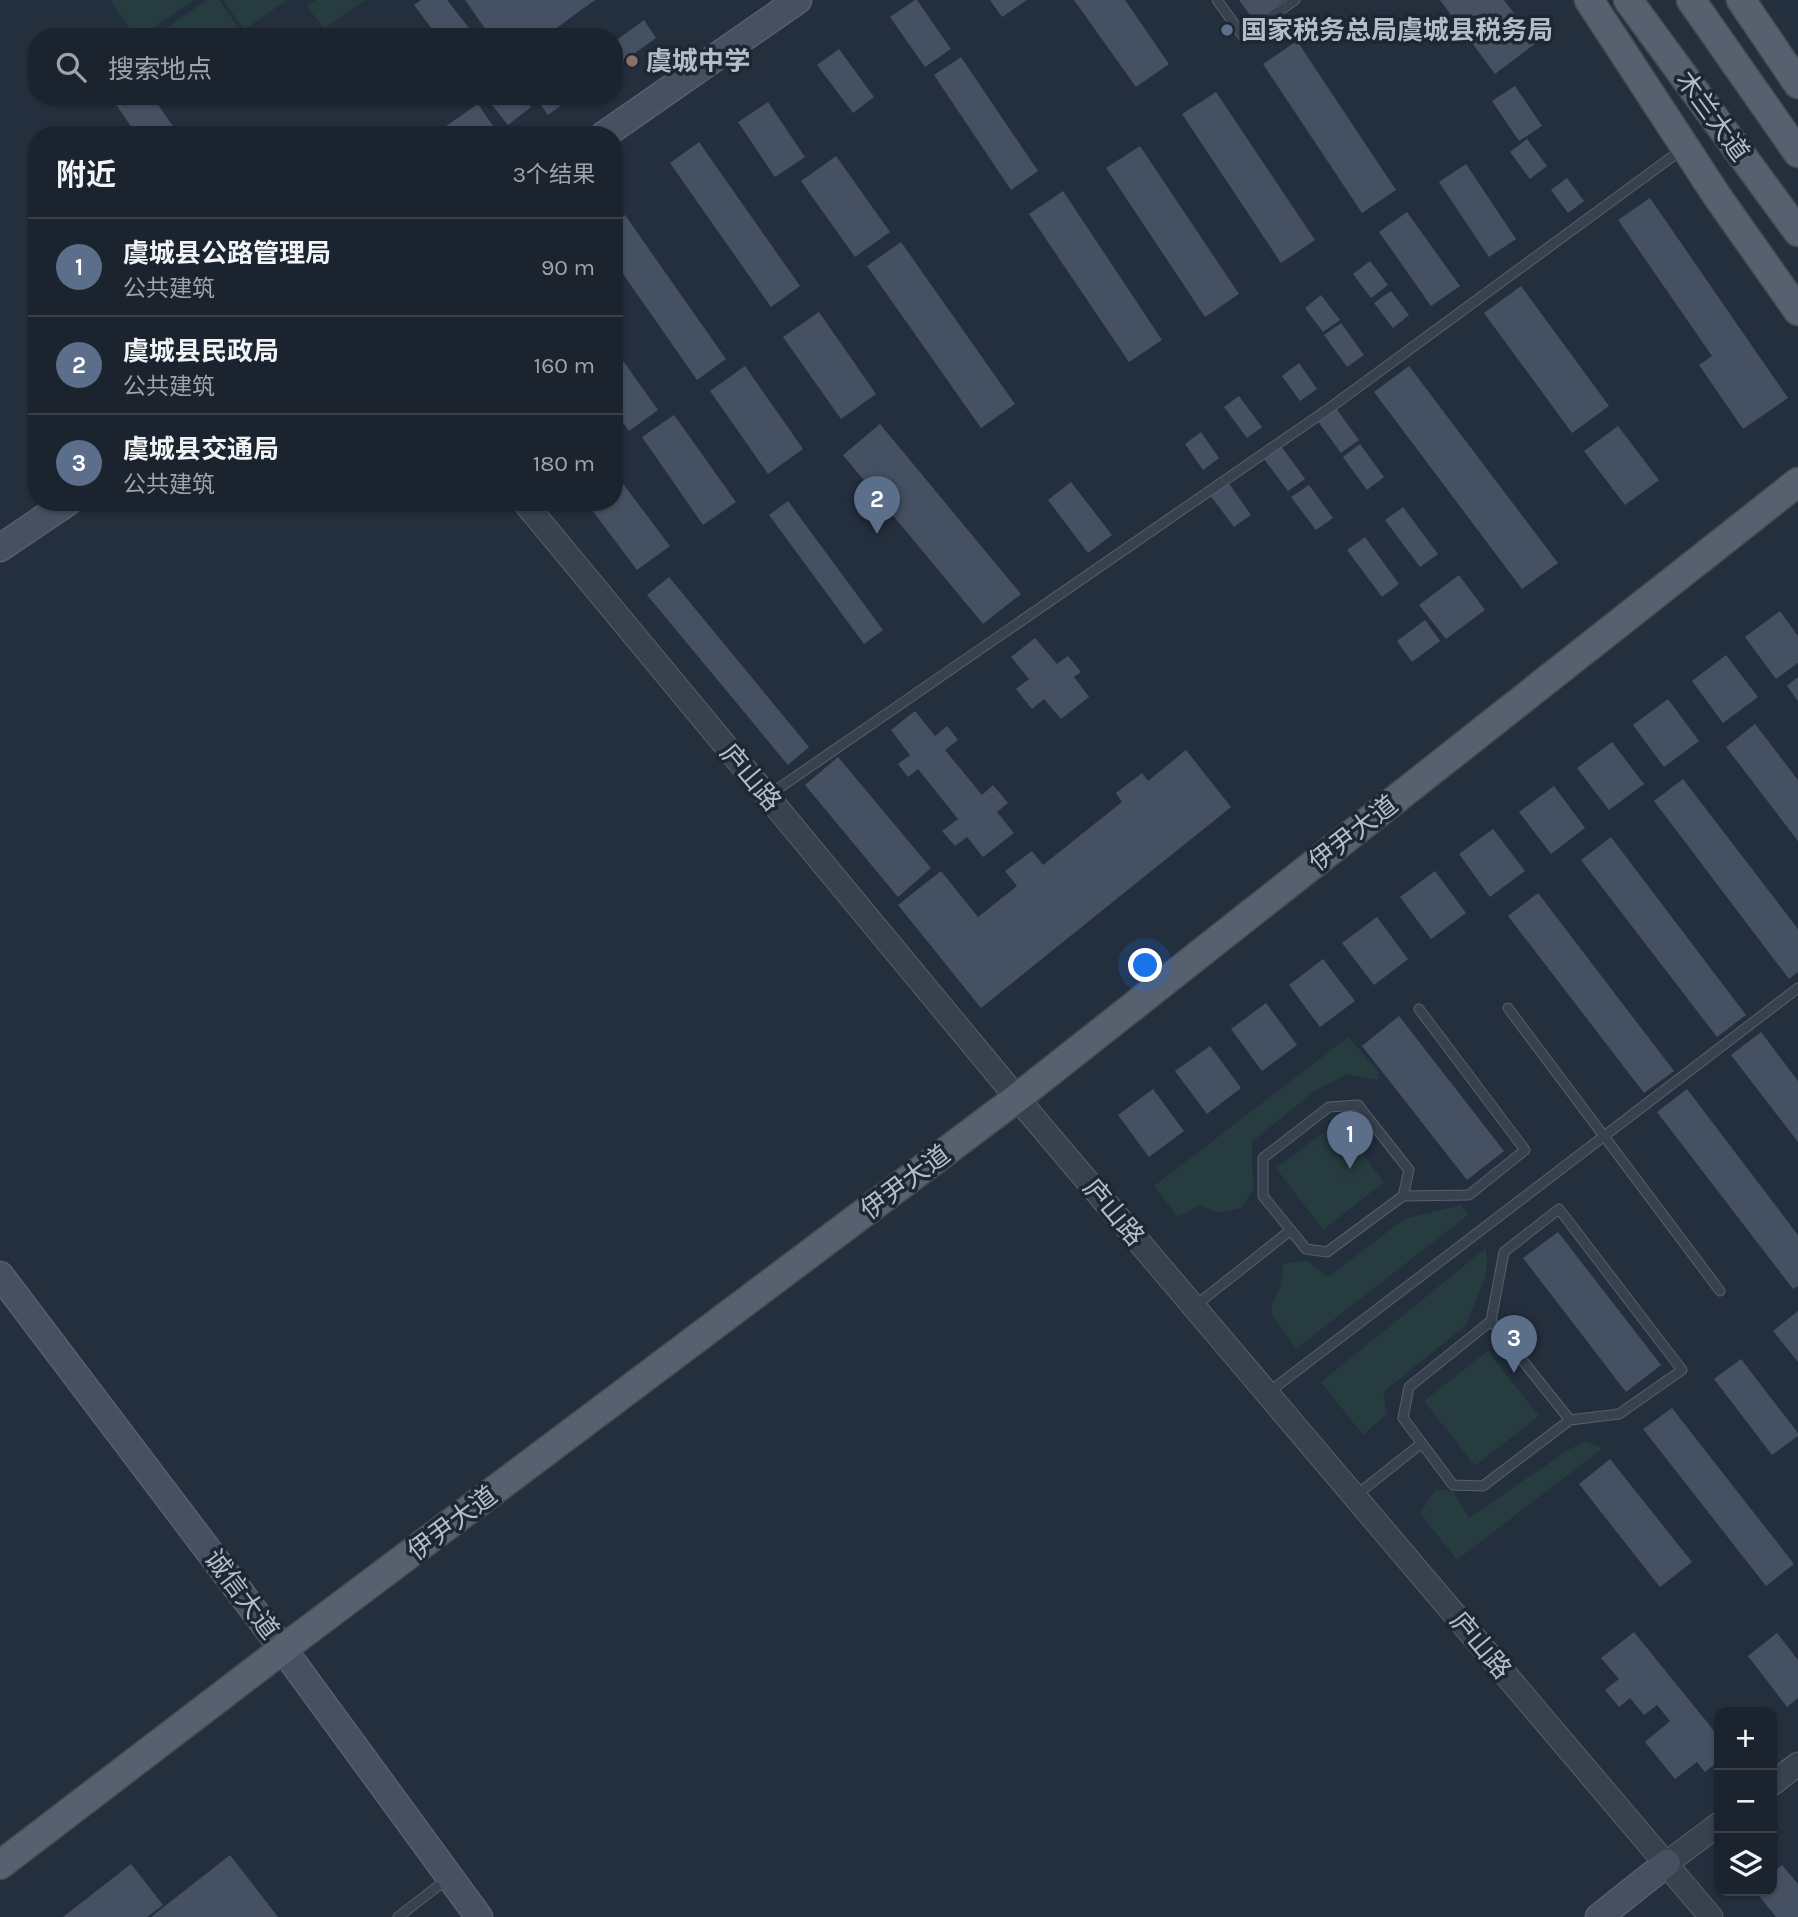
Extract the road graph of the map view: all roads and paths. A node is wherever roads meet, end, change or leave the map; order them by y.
1 (798, 0) edge
2 (1217, 0) edge
3 (1295, 0) edge
4 (1590, 0) edge
5 (1628, 0) edge
6 (1691, 0) edge
7 (1741, 0) edge
8 (1798, 84) edge
9 (617, 126) edge
10 (1685, 147) junction
11 (1798, 153) edge
12 (1798, 232) edge
13 (1798, 311) edge
14 (1798, 482) edge
15 (55, 511) edge
16 (531, 511) edge
17 (0, 548) edge
18 (767, 796) junction
19 (1798, 988) edge
20 (1508, 1008) dead end
21 (1419, 1009) dead end
22 (1017, 1098) junction
23 (1604, 1136) junction
24 (1403, 1196) junction
25 (1291, 1230) junction
26 (0, 1275) edge
27 (1720, 1291) dead end
28 (1194, 1306) junction
29 (1491, 1321) junction
30 (1268, 1393) junction
31 (1570, 1420) junction
32 (1422, 1443) junction
33 (1355, 1496) junction
34 (284, 1649) junction
35 (1798, 1764) edge
36 (1777, 1780) edge
37 (1714, 1828) edge
38 (1667, 1863) junction
39 (0, 1865) edge
40 (450, 1877) junction
41 (398, 1917) edge
42 (479, 1917) edge
43 (1599, 1917) edge
44 (1712, 1917) edge

1 - 9 main road
2 - 3 lane
4 - 10 main road
5 - 12 main road, 木兰大道
6 - 11 main road, 木兰大道
7 - 8 main road
10 - 13 main road
10 - 18 lane
14 - 22 main road, 伊尹大道
15 - 17 main road
16 - 18 street, 庐山路
18 - 22 street, 庐山路
19 - 23 lane
20 - 23 lane
21 - 24 lane
22 - 28 street, 庐山路
22 - 34 main road, 伊尹大道
23 - 27 lane
23 - 30 lane
24 - 25 lane
24 - 25 lane
25 - 28 lane
26 - 34 main road, 诚信大道
28 - 30 street, 庐山路
29 - 31 lane
29 - 31 lane
29 - 32 lane
30 - 33 street, 庐山路
31 - 32 lane
32 - 33 lane
33 - 38 street, 庐山路
34 - 39 main road, 伊尹大道
34 - 40 main road, 诚信大道
35 - 36 street
37 - 38 street
38 - 43 main road
38 - 44 street, 庐山路
40 - 41 lane
40 - 42 main road, 诚信大道

